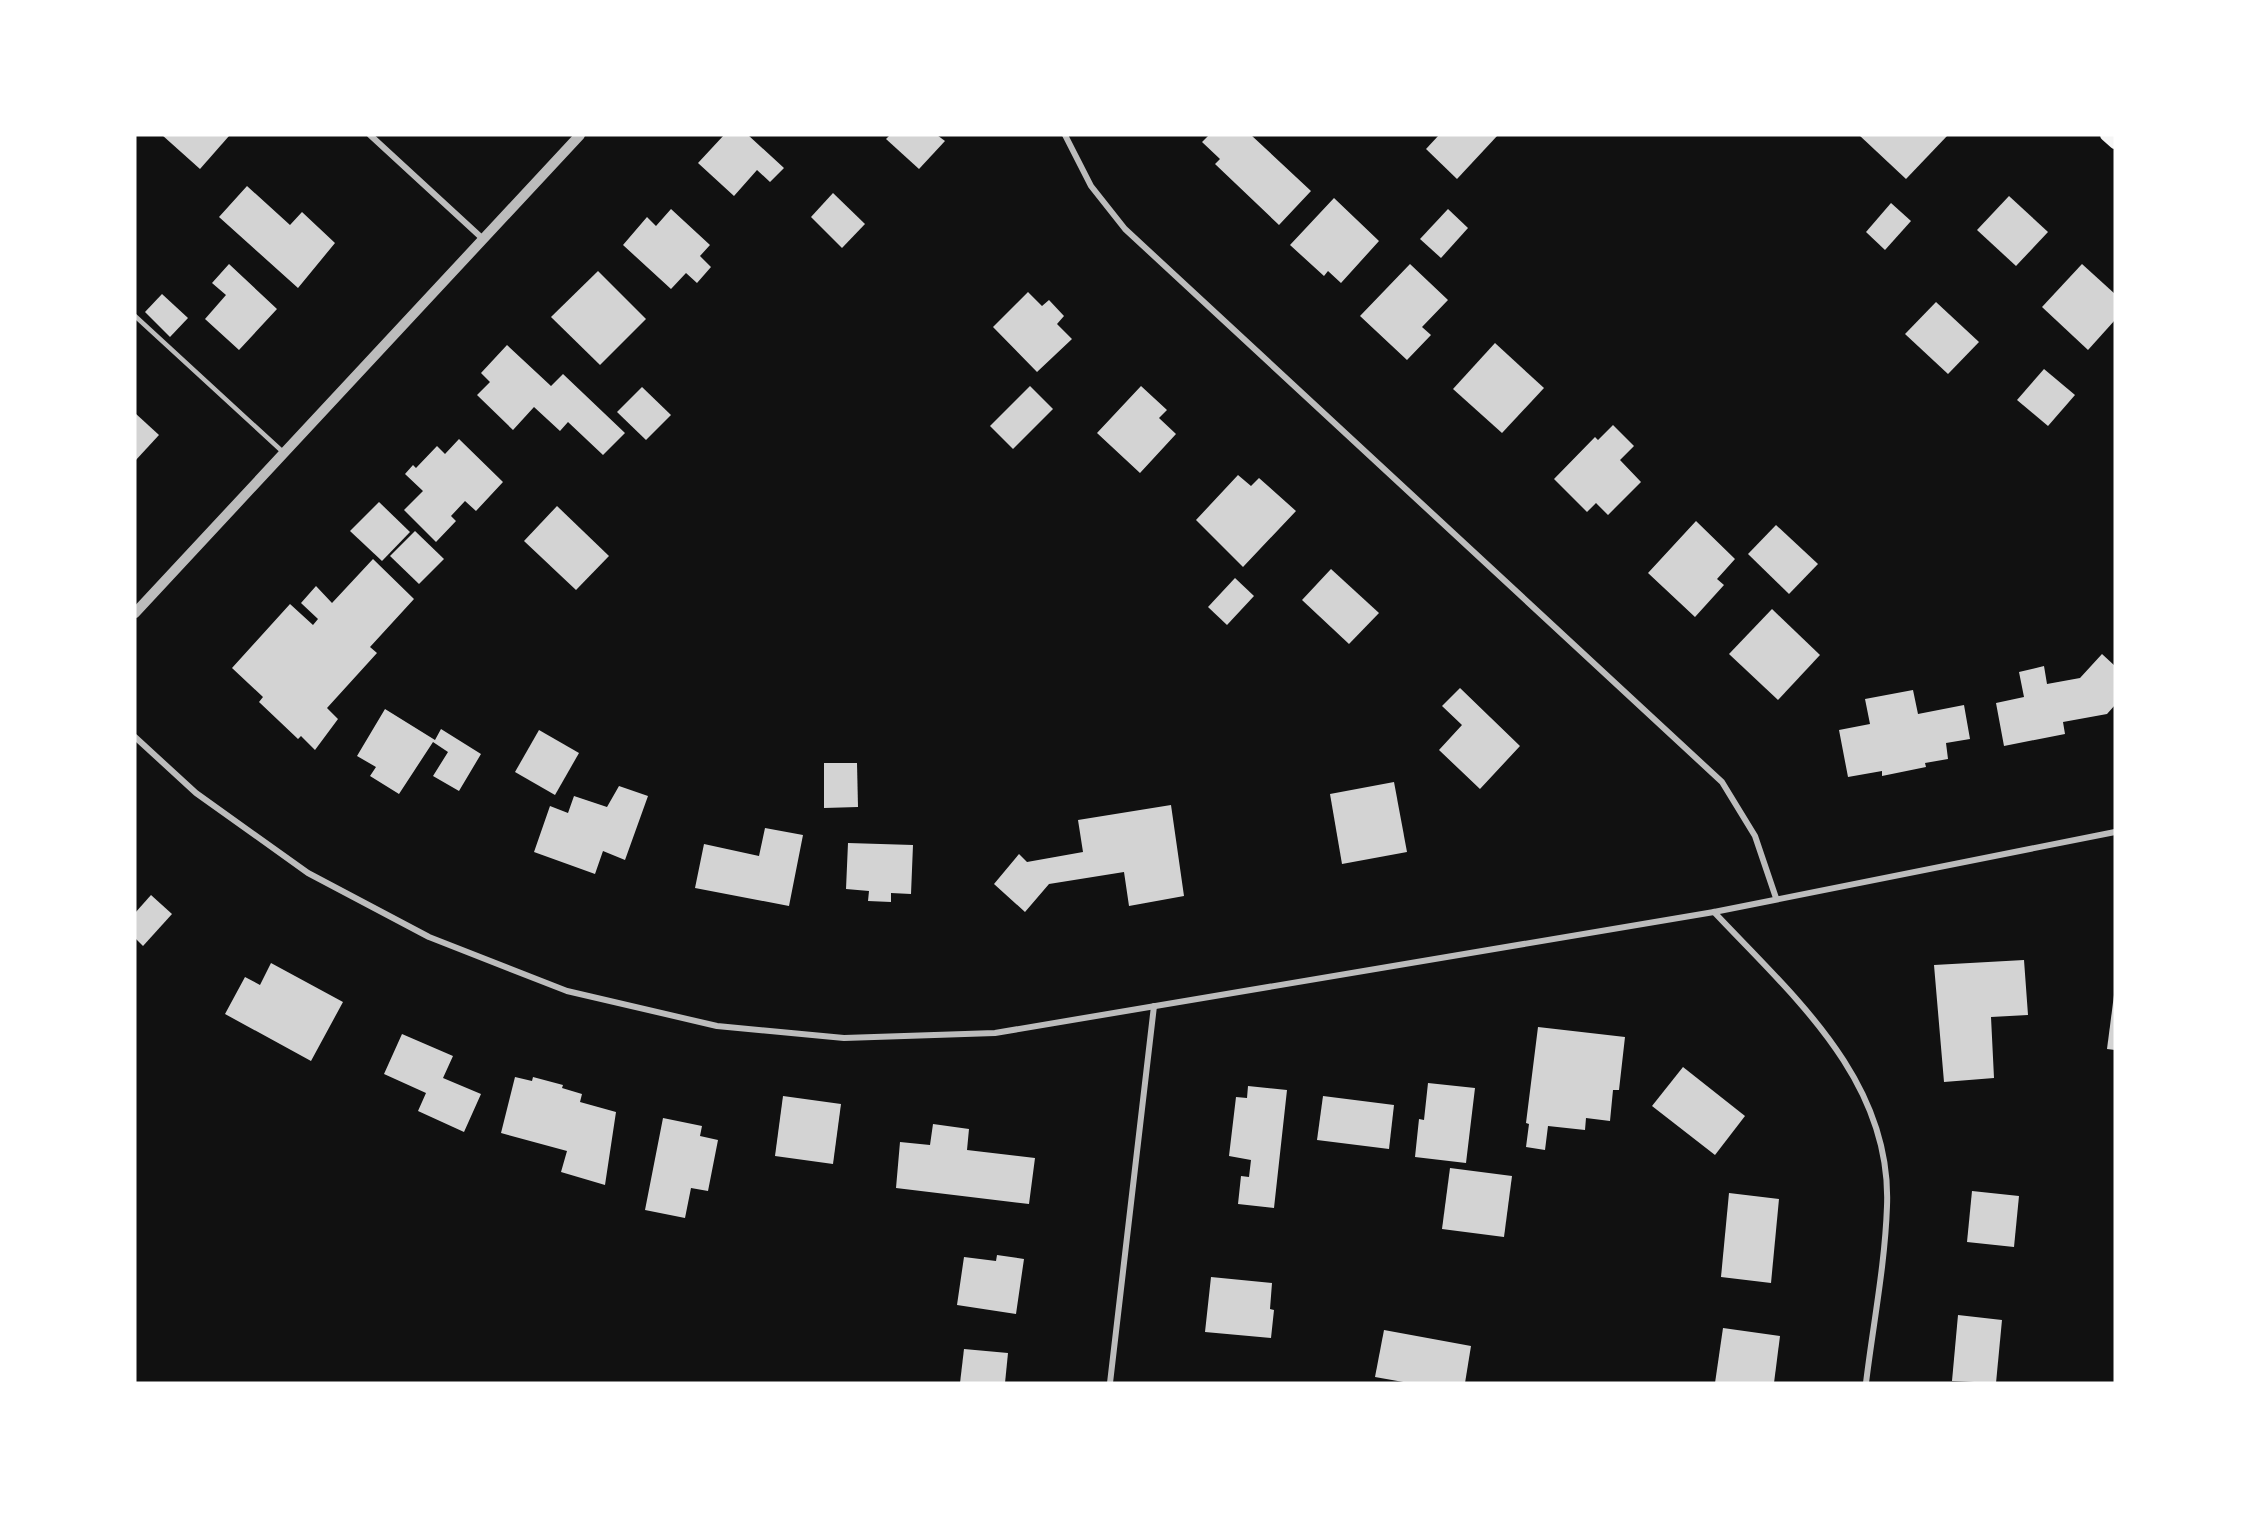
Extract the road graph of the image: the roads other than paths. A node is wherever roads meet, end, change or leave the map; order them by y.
1 (370, 135) edge
2 (580, 135) edge
3 (1065, 135) edge
4 (2106, 135) edge
5 (2115, 143) edge
6 (483, 239) junction
7 (135, 316) edge
8 (284, 453) junction
9 (135, 613) edge
10 (135, 737) edge
11 (2115, 832) edge
12 (1776, 898) junction
13 (1714, 912) junction
14 (1154, 1006) junction
15 (1110, 1383) edge
16 (1866, 1383) edge

1 - 6 street
2 - 6 street
3 - 12 street
4 - 5 main road
6 - 8 street
7 - 8 lane
8 - 9 street
10 - 14 street
11 - 12 street
12 - 13 street
13 - 14 street
13 - 16 street
14 - 15 street

